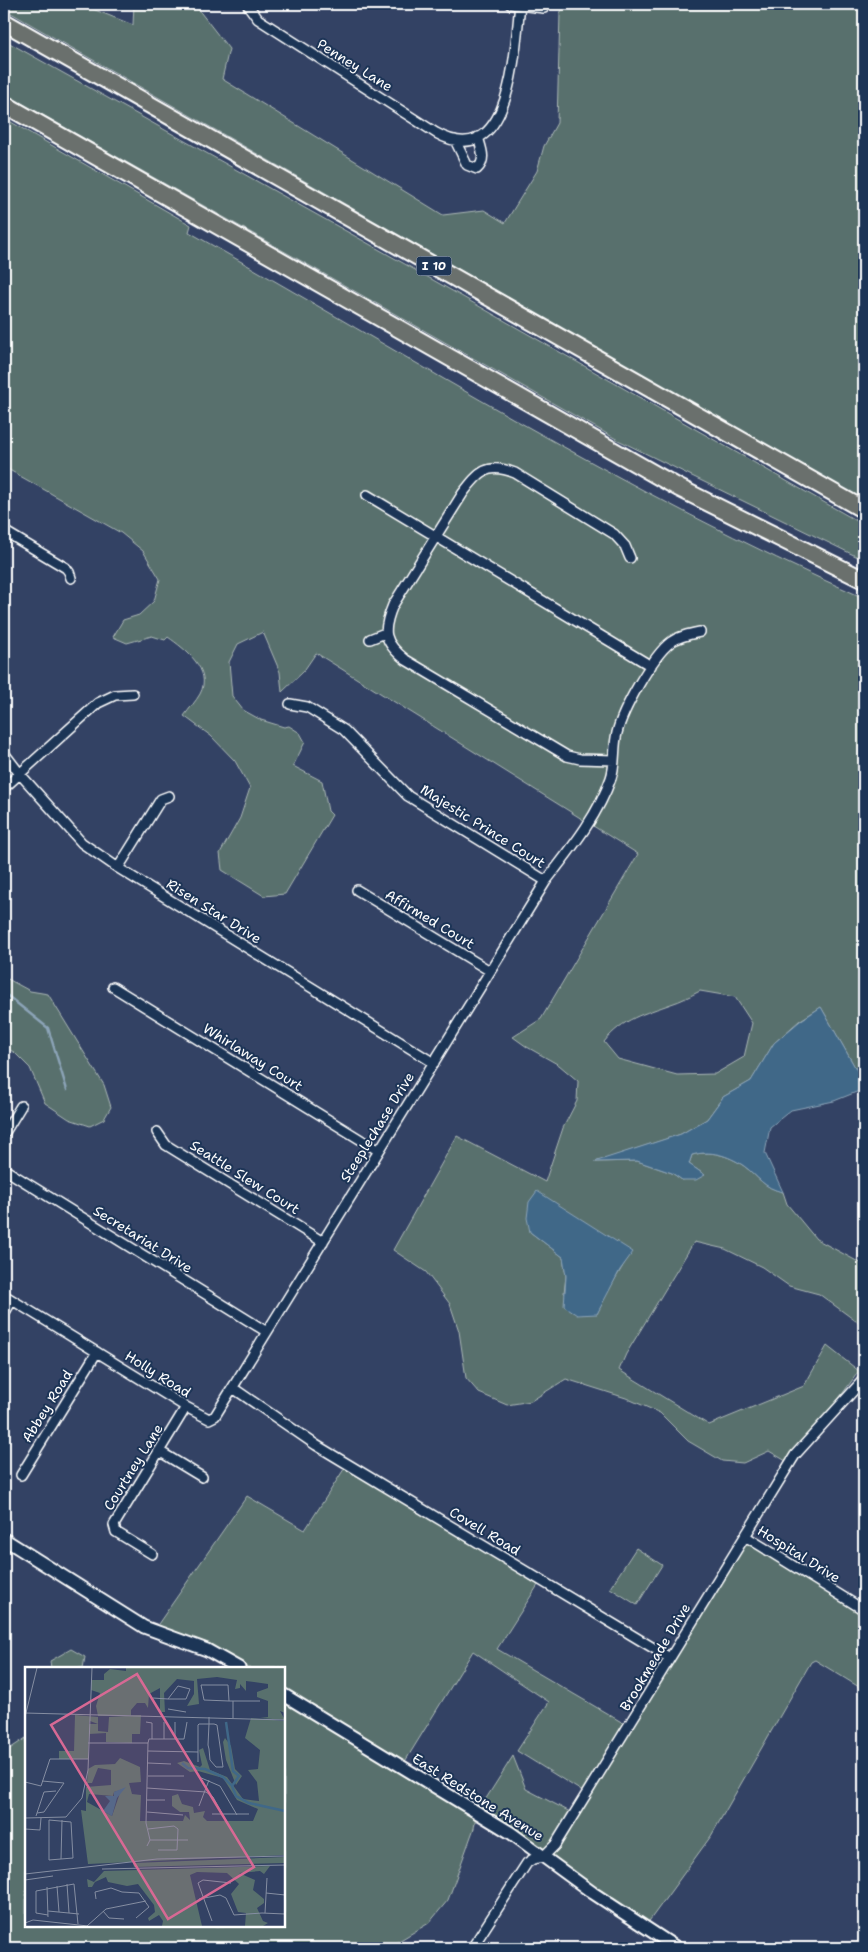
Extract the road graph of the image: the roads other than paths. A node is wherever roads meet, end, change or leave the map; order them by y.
1 (247, 4) edge
2 (510, 4) edge
3 (520, 4) edge
4 (544, 8) dead end
5 (4, 22) edge
6 (4, 104) edge
7 (478, 137) junction
8 (455, 140) junction
9 (367, 495) dead end
10 (864, 510) edge
11 (4, 531) edge
12 (437, 536) junction
13 (630, 558) dead end
14 (70, 578) dead end
15 (864, 580) edge
16 (700, 632) dead end
17 (385, 634) junction
18 (370, 639) dead end
19 (651, 666) junction
20 (133, 694) dead end
21 (290, 704) dead end
22 (4, 753) edge
23 (614, 760) junction
24 (20, 774) junction
25 (4, 788) edge
26 (169, 796) dead end
27 (118, 868) junction
28 (546, 881) junction
29 (357, 890) dead end
30 (490, 971) junction
31 (113, 987) dead end
32 (434, 1063) junction
33 (21, 1106) dead end
34 (157, 1132) dead end
35 (4, 1134) edge
36 (379, 1151) junction
37 (4, 1170) edge
38 (323, 1242) junction
39 (4, 1295) edge
40 (12, 1300) junction
41 (4, 1314) edge
42 (267, 1332) junction
43 (97, 1352) junction
44 (864, 1379) edge
45 (233, 1388) junction
46 (186, 1407) junction
47 (159, 1451) junction
48 (20, 1475) dead end
49 (202, 1477) dead end
50 (745, 1536) junction
51 (4, 1539) edge
52 (152, 1554) dead end
53 (864, 1610) edge
54 (670, 1658) junction
55 (237, 1667) edge
56 (285, 1696) edge
57 (543, 1856) junction
58 (472, 1948) edge
59 (677, 1948) edge

1 - 8 street, Penney Lane
2 - 3 street
3 - 4 street
3 - 7 street
5 - 10 highway, I 10
6 - 15 highway
7 - 8 street, Penney Lane
7 - 8 street
9 - 12 street
11 - 14 street
12 - 13 street
12 - 17 street
12 - 19 street
16 - 19 street, Steeplechase Drive
17 - 18 street
17 - 23 street
19 - 23 street, Steeplechase Drive
20 - 24 street
21 - 28 street, Majestic Prince Court
22 - 24 street, Risen Star Drive
23 - 28 street, Steeplechase Drive
24 - 25 street
24 - 27 street, Risen Star Drive
26 - 27 street
27 - 32 street, Risen Star Drive
28 - 30 street, Steeplechase Drive
29 - 30 street, Affirmed Court
30 - 32 street, Steeplechase Drive
31 - 36 street, Whirlaway Court
32 - 36 street, Steeplechase Drive
33 - 35 street
34 - 38 street, Seattle Slew Court
36 - 38 street, Steeplechase Drive
37 - 42 street, Secretariat Drive
38 - 42 street, Steeplechase Drive
39 - 40 street, Holly Road
40 - 41 street
40 - 43 street, Holly Road
42 - 45 street, Steeplechase Drive
43 - 46 street, Holly Road
43 - 48 street, Abbey Road
44 - 50 street, Brookmeade Drive
45 - 46 street, Holly Road
45 - 54 street, Covell Road
46 - 47 street, Courtney Lane
47 - 49 street
47 - 52 street, Courtney Lane
50 - 53 street, Hospital Drive
50 - 54 street, Brookmeade Drive
51 - 55 street
54 - 57 street, Brookmeade Drive
56 - 57 street, East Redstone Avenue
57 - 58 street, Brookmeade Drive
57 - 59 street, East Redstone Avenue

